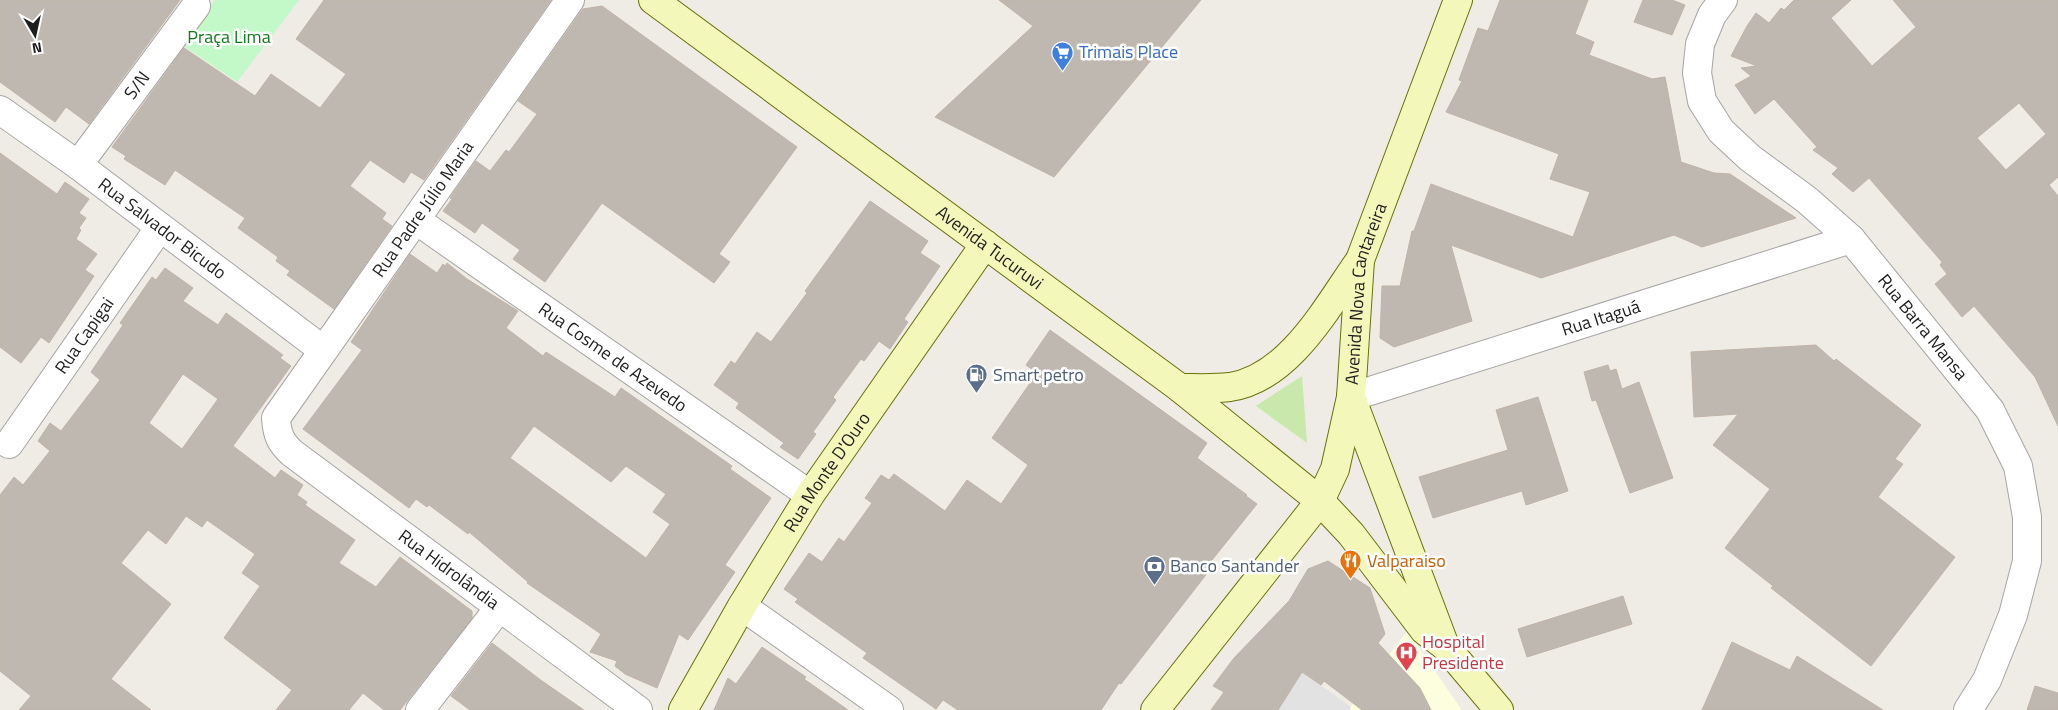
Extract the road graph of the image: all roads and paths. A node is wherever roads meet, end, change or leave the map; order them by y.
1 (570, 0) edge
2 (653, 0) edge
3 (1458, 0) edge
4 (1723, 0) edge
5 (196, 6) dead end
6 (0, 110) edge
7 (78, 165) junction
8 (416, 220) junction
9 (160, 227) junction
10 (1851, 239) junction
11 (985, 244) junction
12 (1360, 260) junction
13 (322, 350) junction
14 (1180, 388) junction
15 (1351, 397) junction
16 (276, 418) joint
17 (9, 444) dead end
18 (810, 495) junction
19 (1320, 501) junction
20 (742, 606) junction
21 (499, 608) junction
22 (1446, 646) junction
23 (420, 710) edge
24 (638, 710) edge
25 (682, 710) edge
26 (889, 710) edge
27 (1154, 710) edge
28 (1499, 710) edge
29 (1968, 710) edge

1 - 8 street, Rua Padre Júlio Maria
2 - 11 main road, Avenida Tucuruvi
3 - 12 main road, Avenida Nova Cantareira
4 - 10 street, Rua Barra Mansa
5 - 7 street, S/N
6 - 7 street, Rua Salvador Bicudo
7 - 9 street, Rua Salvador Bicudo
8 - 13 street, Rua Padre Júlio Maria
8 - 18 street, Rua Cosme de Azevedo
9 - 13 street, Rua Salvador Bicudo
9 - 17 street, Rua Capigai
10 - 15 street, Rua Itaguá
10 - 29 street, Rua Barra Mansa
11 - 14 main road, Avenida Tucuruvi
11 - 18 main road, Rua Monte D'Ouro
12 - 14 main road
12 - 15 main road, Avenida Nova Cantareira
13 - 16 street, Rua Padre Júlio Maria
14 - 19 main road, Avenida Tucuruvi
15 - 19 main road
15 - 22 main road, Avenida Nova Cantareira
16 - 21 street, Rua Hidrolândia
18 - 20 main road, Rua Monte D'Ouro
19 - 22 main road, Avenida Nova Cantareira
19 - 27 main road
20 - 25 main road, Rua Monte D'Ouro
20 - 26 street
21 - 23 street
21 - 24 street, Rua Hidrolândia
22 - 28 main road, Avenida Nova Cantareira

